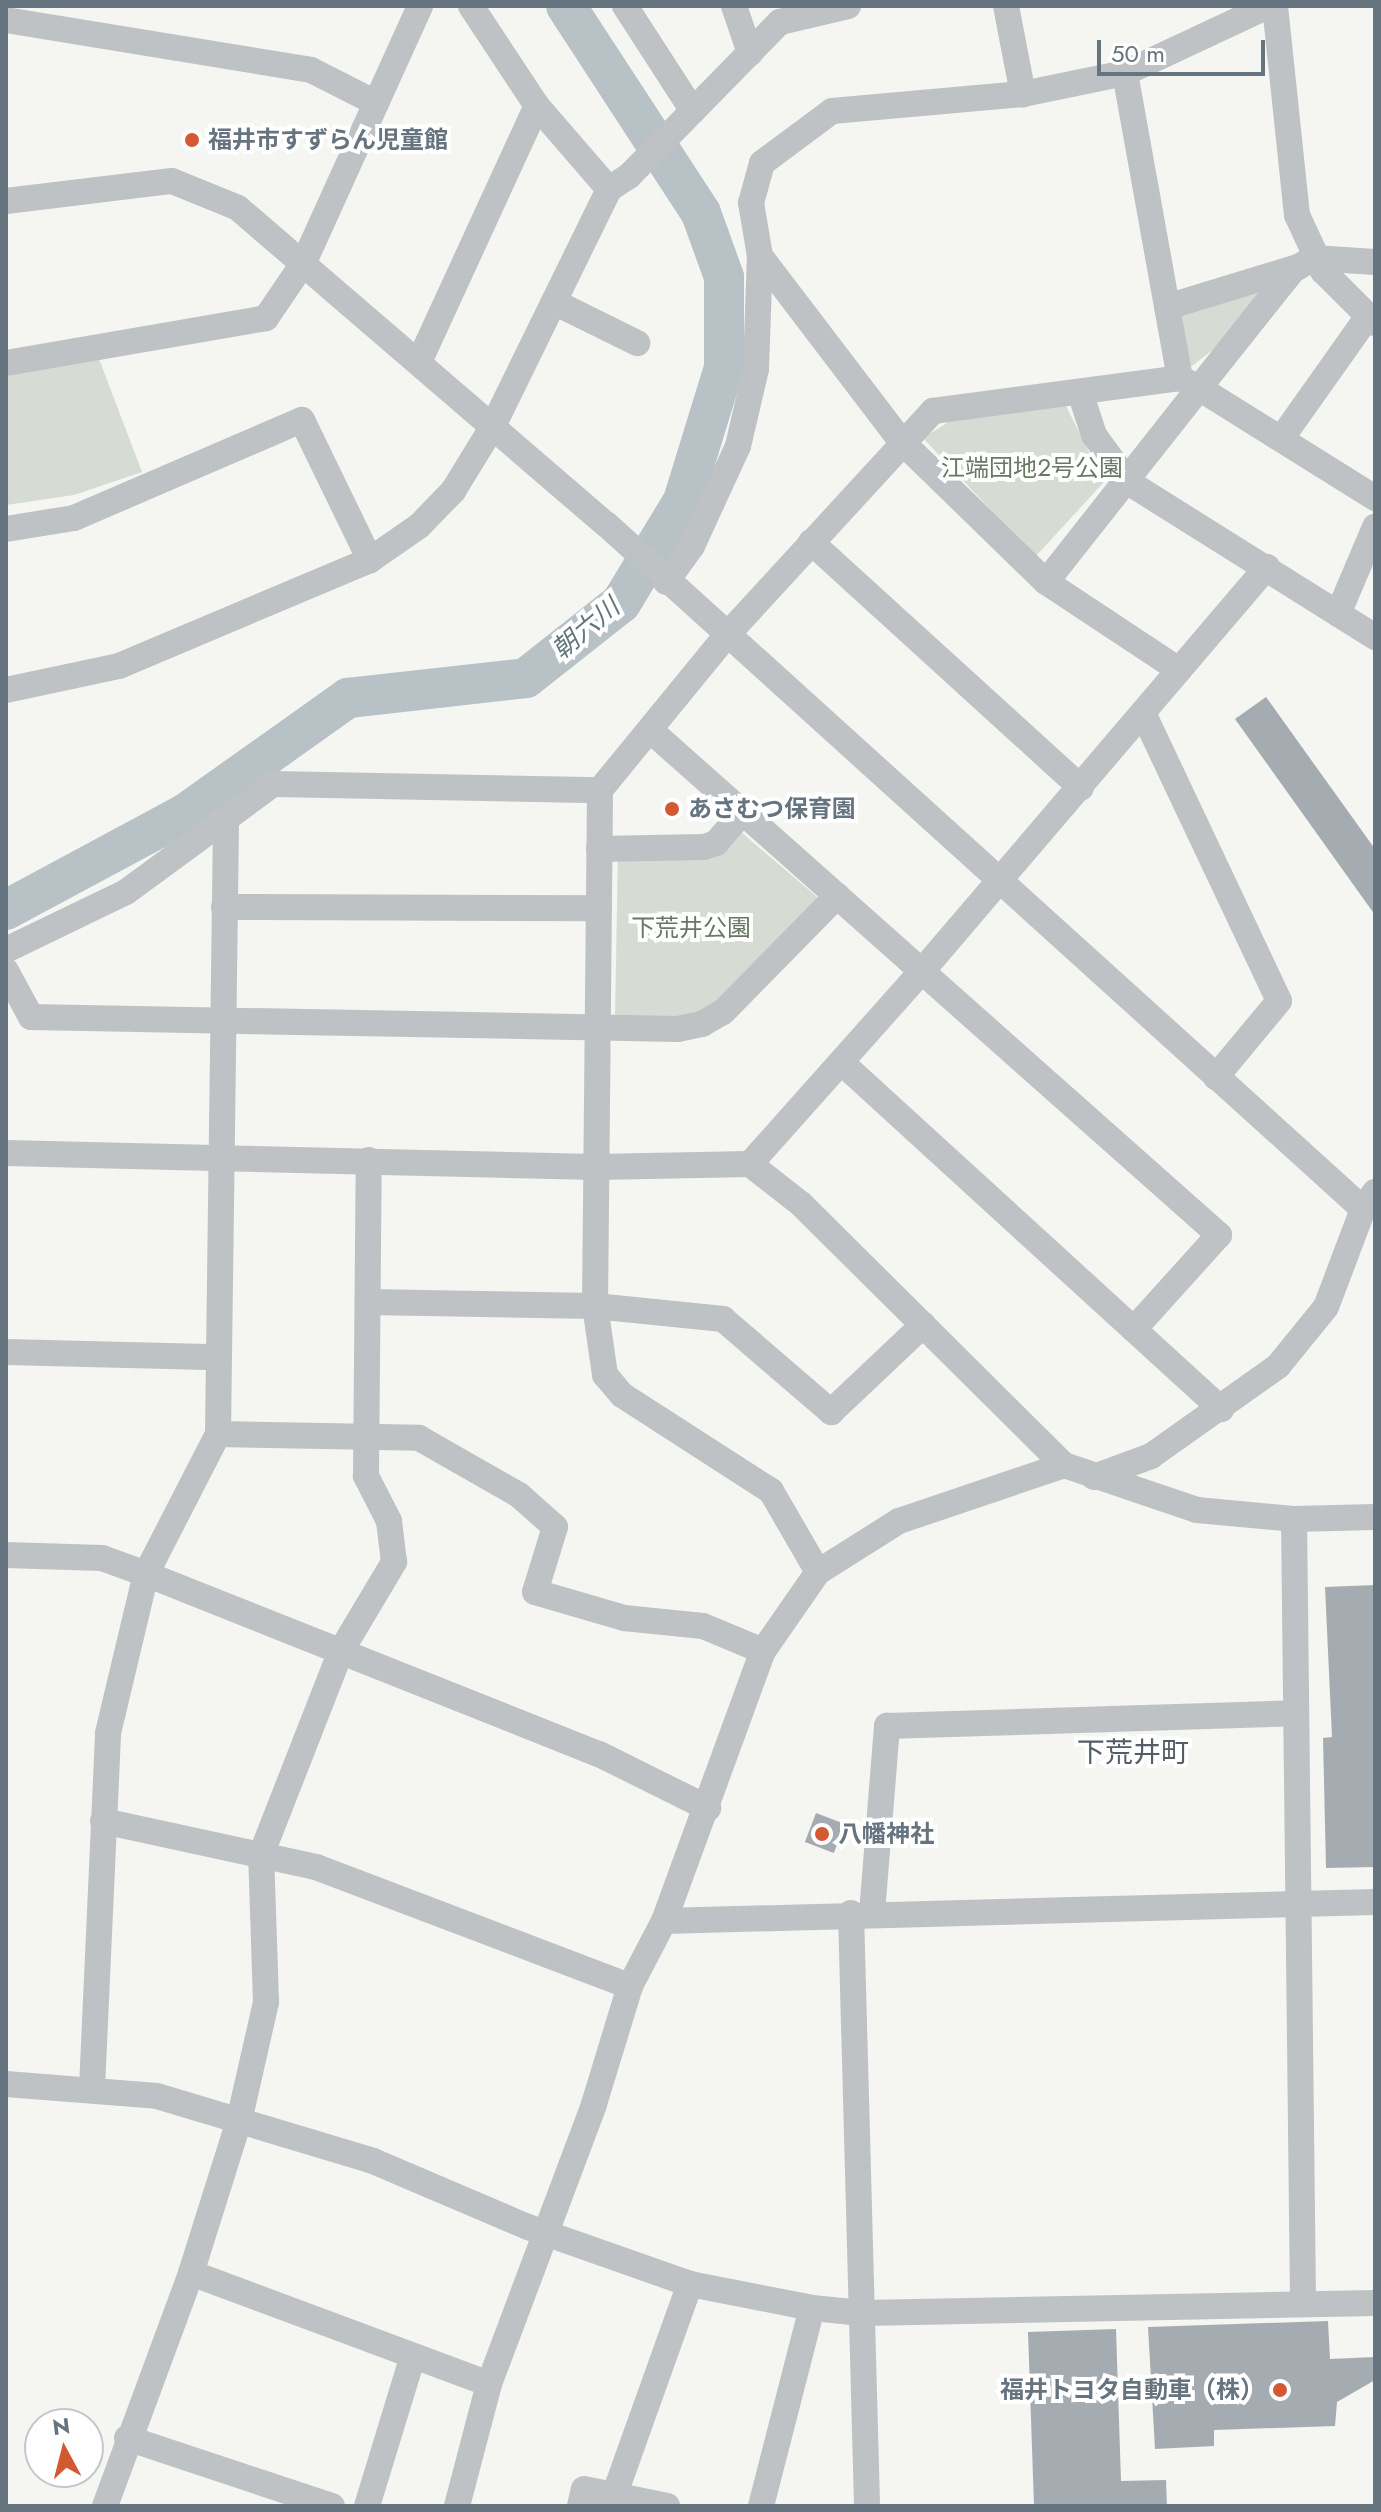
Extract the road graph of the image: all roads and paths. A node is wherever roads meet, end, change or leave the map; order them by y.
1 (420, 6) edge
2 (471, 6) edge
3 (625, 6) edge
4 (734, 6) edge
5 (848, 6) edge
6 (1006, 6) edge
7 (1268, 6) edge
8 (1275, 6) edge
9 (6, 20) edge
10 (750, 53) junction
11 (1125, 73) junction
12 (1023, 94) junction
13 (376, 103) junction
14 (537, 106) junction
15 (687, 117) junction
16 (619, 183) junction
17 (6, 201) edge
18 (760, 256) junction
19 (304, 262) junction
20 (1306, 262) junction
21 (1375, 262) edge
22 (554, 302) junction
23 (1167, 307) junction
24 (1372, 319) edge
25 (637, 343) dead end
26 (419, 362) junction
27 (6, 363) edge
28 (1189, 383) junction
29 (1080, 392) junction
30 (493, 426) junction
31 (1281, 439) junction
32 (901, 441) junction
33 (1128, 482) junction
34 (1375, 498) edge
35 (1375, 527) edge
36 (6, 529) edge
37 (811, 542) junction
38 (370, 560) junction
39 (1267, 567) junction
40 (662, 578) junction
41 (1046, 582) junction
42 (1338, 614) junction
43 (726, 636) junction
44 (1375, 637) edge
45 (1179, 670) junction
46 (6, 690) edge
47 (1143, 713) junction
48 (650, 730) junction
49 (1081, 788) junction
50 (600, 790) junction
51 (742, 813) junction
52 (226, 823) junction
53 (599, 849) junction
54 (999, 882) junction
55 (837, 896) junction
56 (224, 907) junction
57 (599, 908) junction
58 (6, 950) edge
59 (923, 970) junction
60 (6, 971) edge
61 (223, 1020) junction
62 (598, 1029) junction
63 (841, 1062) junction
64 (1216, 1077) junction
65 (6, 1153) edge
66 (221, 1157) junction
67 (369, 1160) junction
68 (750, 1164) junction
69 (596, 1167) junction
70 (1369, 1200) edge
71 (368, 1302) junction
72 (595, 1306) junction
73 (923, 1325) junction
74 (1134, 1329) junction
75 (6, 1352) edge
76 (218, 1357) junction
77 (1221, 1409) junction
78 (218, 1434) junction
79 (367, 1439) junction
80 (1064, 1465) junction
81 (1094, 1477) junction
82 (1375, 1517) edge
83 (1294, 1519) junction
84 (6, 1555) edge
85 (818, 1572) junction
86 (146, 1574) junction
87 (341, 1651) junction
88 (763, 1651) junction
89 (1295, 1713) junction
90 (708, 1808) junction
91 (103, 1821) junction
92 (261, 1855) junction
93 (1375, 1902) edge
94 (1297, 1903) junction
95 (862, 1913) junction
96 (664, 1921) junction
97 (630, 1986) junction
98 (6, 2084) edge
99 (92, 2088) junction
100 (239, 2121) junction
101 (544, 2233) junction
102 (191, 2273) junction
103 (690, 2284) junction
104 (1303, 2302) junction
105 (1375, 2303) edge
106 (812, 2308) junction
107 (863, 2313) junction
108 (412, 2359) junction
109 (489, 2384) junction
110 (127, 2438) junction
111 (614, 2496) junction
112 (105, 2506) edge
113 (332, 2506) edge
114 (367, 2506) edge
115 (457, 2506) edge
116 (580, 2506) edge
117 (667, 2506) edge
118 (761, 2506) edge
119 (867, 2506) edge

1 - 13 street
2 - 14 street
3 - 15 street
4 - 10 street
5 - 10 street
6 - 12 street
7 - 11 street
8 - 20 street
9 - 13 street
10 - 15 street
11 - 12 street
11 - 23 street
12 - 18 street
13 - 19 street
14 - 16 street
14 - 26 street
15 - 16 street
16 - 22 street
17 - 19 street
18 - 32 street
18 - 40 street
19 - 26 street
19 - 27 street
20 - 21 street
20 - 23 street
20 - 24 street
20 - 28 street
22 - 25 street
22 - 30 street
23 - 28 street
24 - 31 street
26 - 30 street
28 - 29 street
28 - 31 street
28 - 33 street
29 - 32 street
29 - 33 street
30 - 38 street
30 - 40 street
31 - 34 street
32 - 37 street
32 - 41 street
33 - 39 street
33 - 41 street
35 - 42 street
36 - 38 street
37 - 43 street
37 - 49 street
38 - 46 street
39 - 42 street
39 - 45 street
40 - 43 street
41 - 45 street
42 - 44 street
43 - 48 street
43 - 54 street
45 - 47 street
47 - 49 street
47 - 64 street
48 - 50 street
48 - 51 street
49 - 54 street
50 - 52 street
50 - 53 street
51 - 53 street
51 - 55 street
52 - 56 street
52 - 58 street
53 - 57 street
54 - 59 street
54 - 64 street
55 - 59 street
55 - 62 street
56 - 57 street
56 - 61 street
57 - 62 street
59 - 63 street
59 - 74 street
60 - 61 street
61 - 62 street
61 - 66 street
62 - 69 street
63 - 68 street
63 - 74 street
64 - 70 street
65 - 66 street
66 - 67 street
66 - 76 street
67 - 69 street
67 - 71 street
68 - 69 street
68 - 73 street
69 - 72 street
70 - 77 street
71 - 72 street
71 - 79 street
72 - 73 street
72 - 85 street
73 - 80 street
74 - 77 street
75 - 76 street
76 - 78 street
77 - 81 street
78 - 79 street
78 - 86 street
79 - 87 street
79 - 88 street
80 - 81 street
80 - 85 street
81 - 83 street
82 - 83 street
83 - 89 street
84 - 86 street
85 - 88 street
86 - 87 street
86 - 91 street
87 - 90 street
87 - 92 street
88 - 90 street
89 - 94 street
89 - 95 street
90 - 96 street
91 - 92 street
91 - 99 street
92 - 97 street
92 - 100 street
93 - 94 street
94 - 95 street
94 - 104 street
95 - 96 street
95 - 107 street
96 - 97 street
97 - 101 street
98 - 99 street
99 - 100 street
100 - 101 street
100 - 102 street
101 - 103 street
101 - 109 street
102 - 108 street
102 - 110 street
103 - 106 street
103 - 111 street
104 - 105 street
104 - 107 street
106 - 107 street
106 - 118 street
107 - 119 street
108 - 109 street
108 - 114 street
109 - 115 street
110 - 112 street
110 - 113 street
111 - 116 street
111 - 117 street

